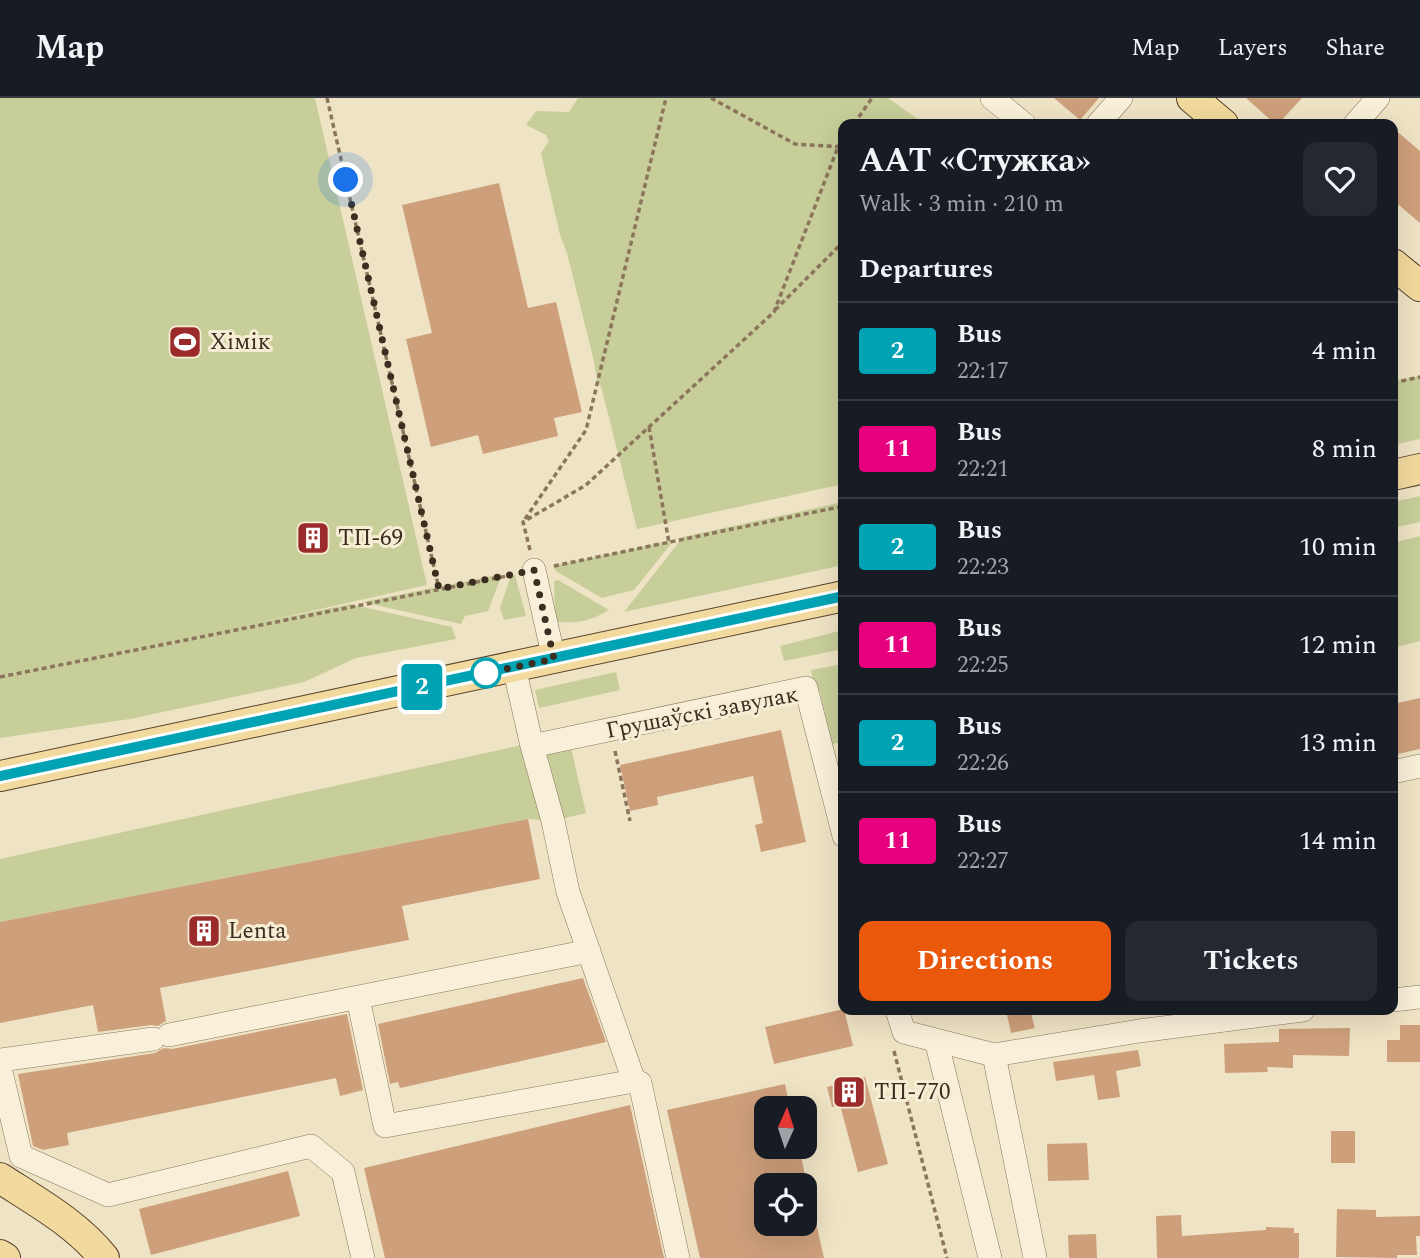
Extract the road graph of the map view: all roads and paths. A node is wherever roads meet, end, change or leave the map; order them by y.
1 (327, 98) edge
2 (666, 98) edge
3 (711, 98) edge
4 (872, 98) edge
5 (992, 98) edge
6 (1121, 98) edge
7 (1192, 98) edge
8 (1378, 98) edge
9 (857, 119) edge
10 (1018, 119) edge
11 (1102, 119) edge
12 (1217, 119) edge
13 (1359, 119) edge
14 (838, 147) edge
15 (838, 154) edge
16 (838, 247) edge
17 (1398, 268) edge
18 (1420, 286) edge
19 (774, 312) junction
20 (1420, 377) edge
21 (1398, 382) edge
22 (649, 427) junction
23 (1420, 469) edge
24 (1398, 474) edge
25 (838, 507) edge
26 (523, 522) junction
27 (669, 544) junction
28 (534, 570) junction
29 (439, 589) junction
30 (838, 597) edge
31 (554, 659) junction
32 (514, 667) junction
33 (0, 677) edge
34 (611, 730) junction
35 (532, 746) junction
36 (1420, 766) edge
37 (1398, 771) edge
38 (0, 776) edge
39 (838, 813) edge
40 (630, 821) dead end
41 (589, 951) junction
42 (1420, 997) edge
43 (358, 998) junction
44 (1398, 999) edge
45 (899, 1015) edge
46 (1264, 1015) edge
47 (904, 1032) junction
48 (936, 1040) junction
49 (994, 1055) junction
50 (0, 1060) edge
51 (0, 1068) edge
52 (634, 1081) junction
53 (0, 1178) edge
54 (0, 1255) edge
55 (5, 1258) edge
56 (104, 1258) edge
57 (363, 1258) edge
58 (678, 1258) edge
59 (947, 1258) edge
60 (990, 1258) edge
61 (1035, 1258) edge

1 - 29 path
2 - 26 path
3 - 14 path
4 - 9 path
5 - 10 street
6 - 11 street
7 - 12 main road
8 - 13 street
15 - 19 path
16 - 19 path
17 - 18 main road
19 - 22 path
20 - 21 path
22 - 26 path
22 - 27 path
23 - 24 main road
25 - 27 path
26 - 28 path
27 - 28 path
28 - 29 path
28 - 31 street
29 - 33 path
30 - 31 main road
31 - 32 main road
32 - 35 street
32 - 38 main road
34 - 35 street, Грушаўскі завулак
34 - 39 street, Грушаўскі завулак
34 - 40 path
35 - 41 street
36 - 37 street
41 - 43 street
41 - 52 street
42 - 44 street
43 - 50 street
43 - 52 street
45 - 47 street
46 - 49 street
47 - 48 street
47 - 59 path
48 - 49 street
48 - 60 street
49 - 61 street
51 - 57 street
52 - 58 street
53 - 56 main road
54 - 55 main road

